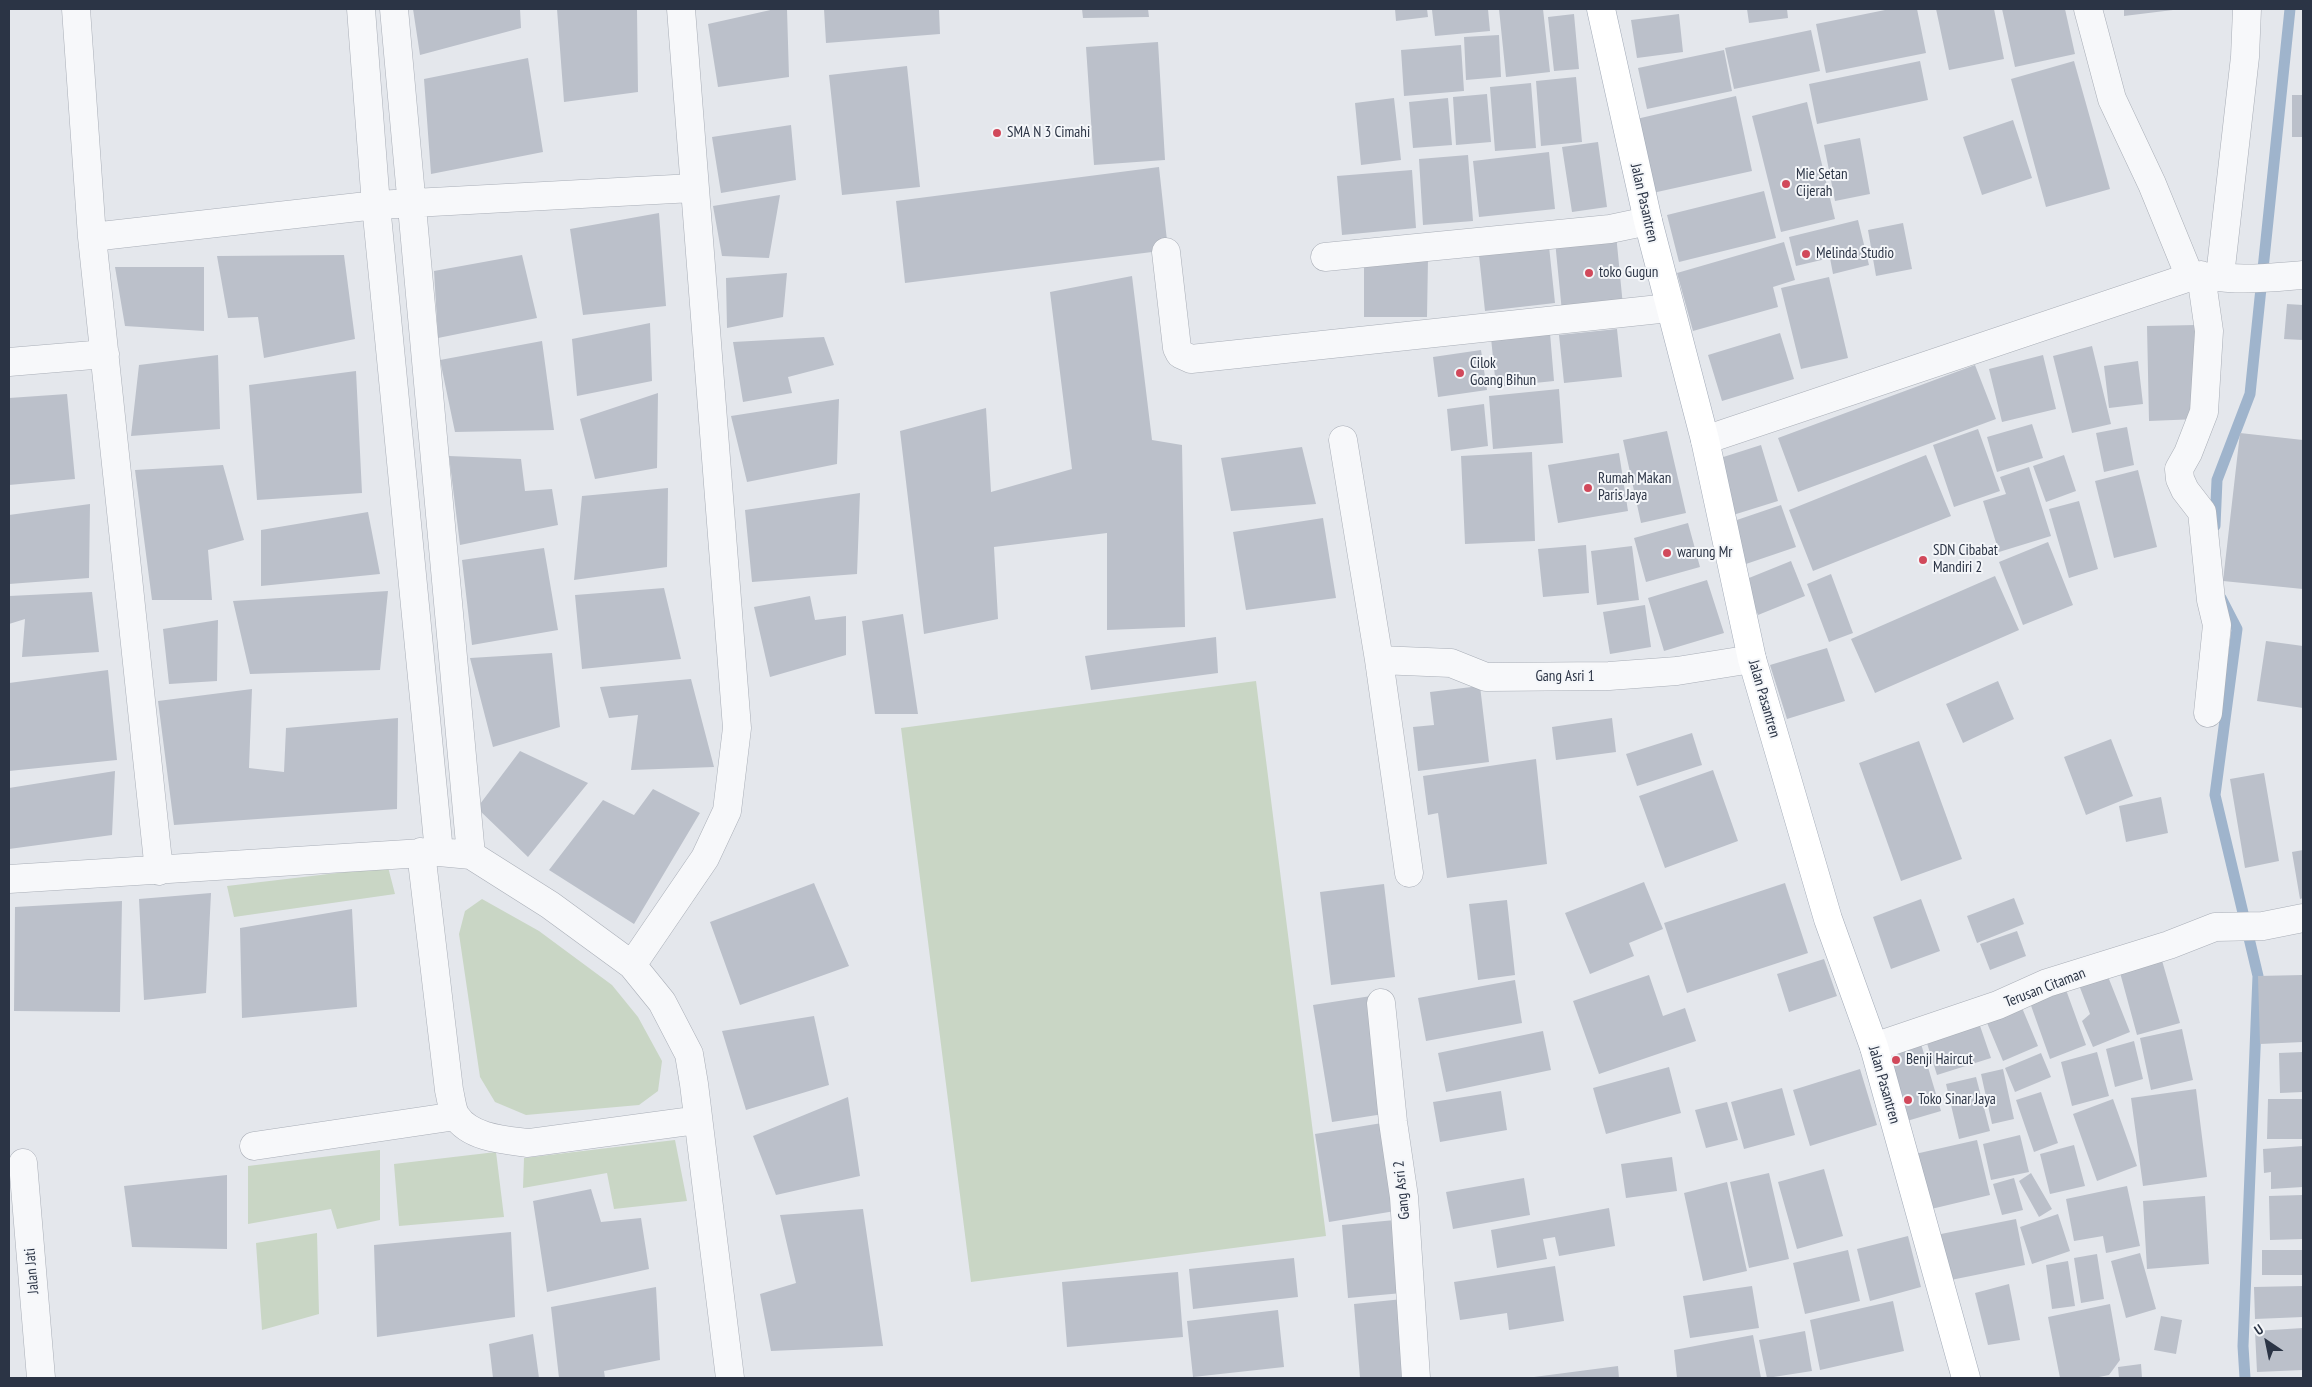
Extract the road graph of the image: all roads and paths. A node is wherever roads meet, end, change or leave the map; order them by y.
1 (76, 9) edge
2 (361, 9) edge
3 (394, 9) edge
4 (681, 9) edge
5 (1601, 9) edge
6 (2088, 9) edge
7 (2247, 9) edge
8 (694, 188) junction
9 (411, 202) junction
10 (376, 205) junction
11 (1648, 222) junction
12 (92, 237) junction
13 (1166, 252) dead end
14 (1325, 258) dead end
15 (2210, 276) junction
16 (2291, 276) edge
17 (1669, 308) junction
18 (105, 354) junction
19 (9, 362) edge
20 (1343, 440) dead end
21 (1705, 440) junction
22 (1752, 659) junction
23 (1379, 660) junction
24 (2208, 713) dead end
25 (430, 852) junction
26 (471, 855) junction
27 (159, 871) junction
28 (1409, 873) dead end
29 (9, 880) edge
30 (2303, 918) edge
31 (632, 965) junction
32 (1381, 1003) dead end
33 (1874, 1047) junction
34 (456, 1116) junction
35 (698, 1120) junction
36 (254, 1146) dead end
37 (23, 1163) dead end
38 (41, 1378) edge
39 (730, 1378) edge
40 (1416, 1378) edge
41 (1966, 1378) edge

1 - 12 street
2 - 10 street
3 - 9 street
4 - 8 street
5 - 11 main road, Jalan Pasantren
6 - 15 street
7 - 15 street
8 - 9 street
8 - 31 street
9 - 10 street
9 - 26 street
10 - 12 street
10 - 25 street
11 - 14 street
11 - 17 main road, Jalan Pasantren
12 - 18 street
13 - 17 street
15 - 16 street
15 - 21 street
15 - 24 street
17 - 21 main road, Jalan Pasantren
18 - 19 street
18 - 27 street
20 - 23 street
21 - 22 main road, Jalan Pasantren
22 - 23 street, Gang Asri 1
22 - 33 main road, Jalan Pasantren
23 - 28 street
25 - 26 street
25 - 27 street
25 - 34 street
26 - 31 street
27 - 29 street
30 - 33 street, Terusan Citaman
31 - 35 street
32 - 40 street, Gang Asri 2
33 - 41 main road, Jalan Pasantren
34 - 35 street
34 - 36 street
35 - 39 street
37 - 38 street, Jalan Jati

